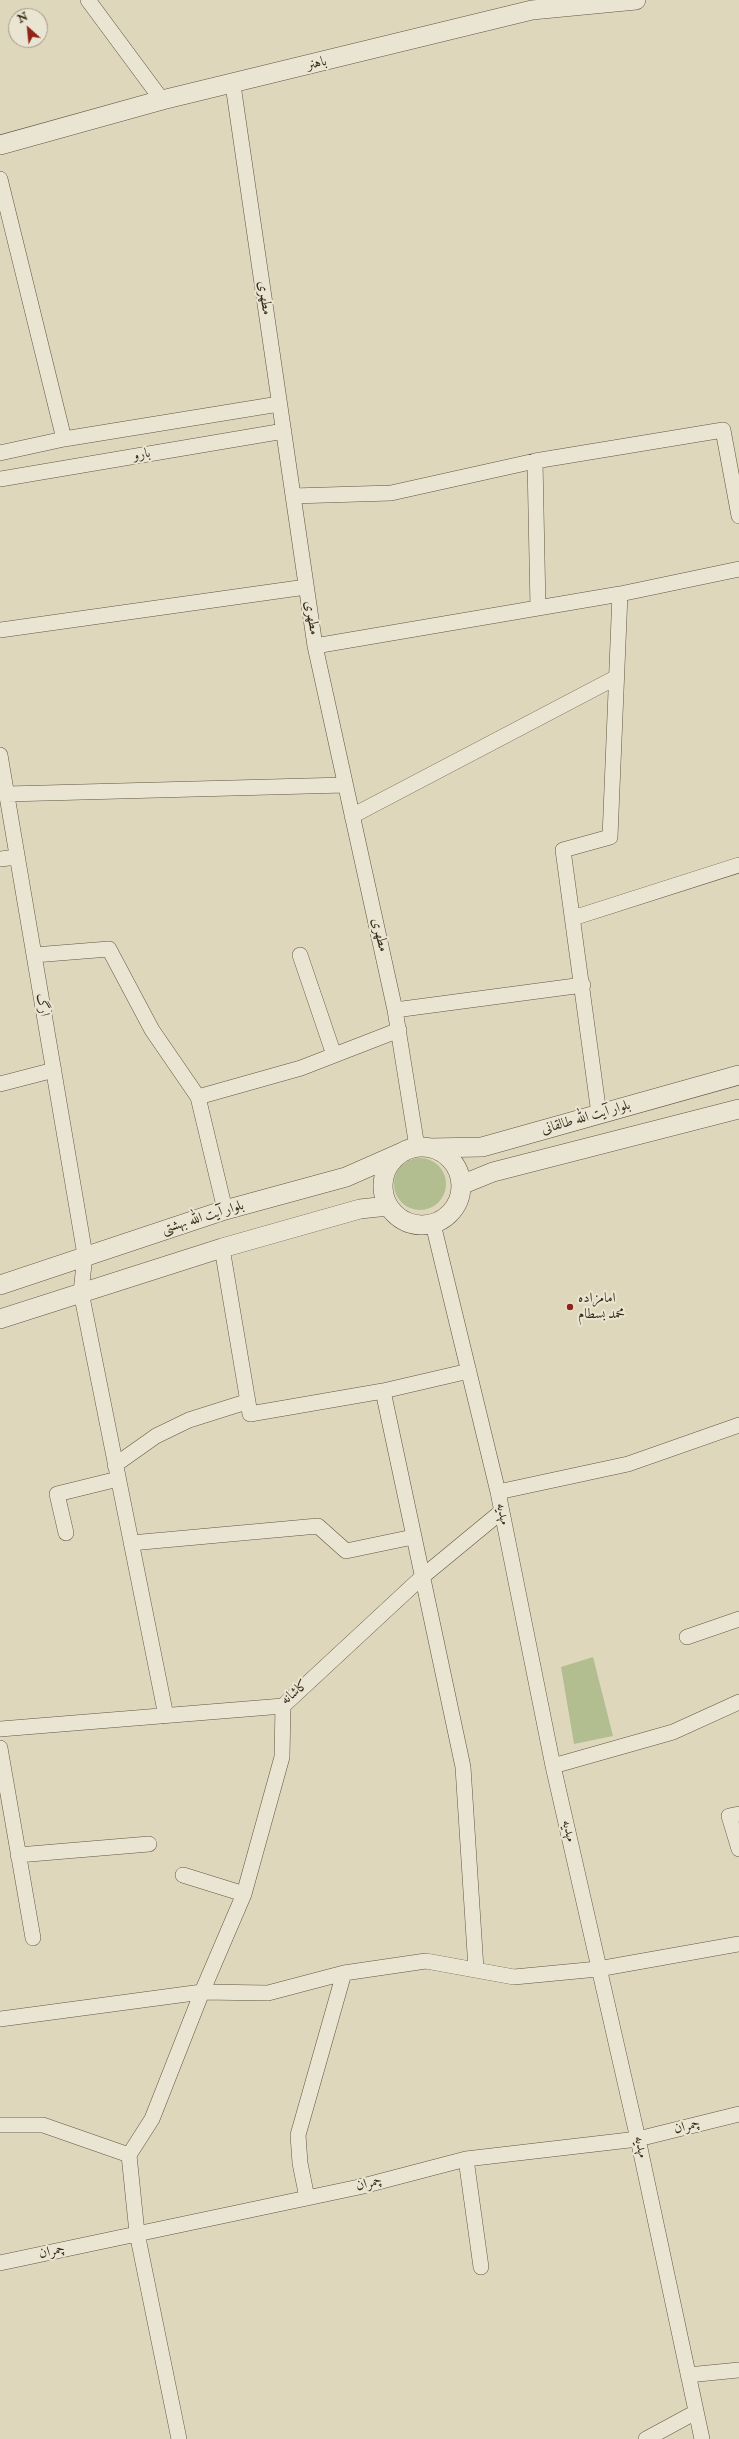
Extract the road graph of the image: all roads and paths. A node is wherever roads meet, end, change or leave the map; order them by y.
1 (88, 0) edge
2 (636, 0) edge
3 (232, 85) junction
4 (162, 100) junction
5 (0, 145) edge
6 (0, 179) edge
7 (279, 404) junction
8 (284, 431) junction
9 (64, 439) junction
10 (0, 453) edge
11 (535, 461) junction
12 (0, 479) edge
13 (293, 496) junction
14 (739, 516) edge
15 (739, 569) edge
16 (306, 587) junction
17 (620, 594) junction
18 (538, 608) junction
19 (0, 630) edge
20 (316, 646) junction
21 (615, 678) junction
22 (0, 755) edge
23 (345, 785) junction
24 (7, 794) junction
25 (352, 816) junction
26 (17, 857) junction
27 (0, 859) edge
28 (739, 865) edge
29 (573, 918) junction
30 (34, 955) junction
31 (300, 955) dead end
32 (583, 985) junction
33 (396, 1010) junction
34 (399, 1030) junction
35 (334, 1055) junction
36 (54, 1070) junction
37 (739, 1075) edge
38 (0, 1084) edge
39 (198, 1097) junction
40 (739, 1109) edge
41 (599, 1114) junction
42 (418, 1149) junction
43 (461, 1185) junction
44 (388, 1206) junction
45 (225, 1210) junction
46 (433, 1224) junction
47 (222, 1248) junction
48 (85, 1255) junction
49 (0, 1285) edge
50 (80, 1292) junction
51 (0, 1319) edge
52 (469, 1371) junction
53 (383, 1391) junction
54 (246, 1402) junction
55 (739, 1425) edge
56 (117, 1472) junction
57 (498, 1492) junction
58 (502, 1511) junction
59 (66, 1534) dead end
60 (413, 1537) junction
61 (131, 1543) junction
62 (422, 1578) junction
63 (739, 1619) edge
64 (687, 1637) dead end
65 (739, 1702) edge
66 (283, 1706) junction
67 (166, 1716) junction
68 (0, 1729) edge
69 (0, 1748) edge
70 (553, 1766) junction
71 (739, 1814) edge
72 (150, 1844) dead end
73 (739, 1849) edge
74 (18, 1855) junction
75 (183, 1875) dead end
76 (244, 1894) junction
77 (33, 1938) dead end
78 (739, 1944) edge
79 (476, 1969) junction
80 (598, 1969) junction
81 (344, 1973) junction
82 (202, 1992) junction
83 (0, 2019) edge
84 (739, 2114) edge
85 (0, 2125) edge
86 (638, 2139) junction
87 (129, 2154) junction
88 (466, 2159) junction
89 (307, 2198) junction
90 (137, 2233) junction
91 (0, 2263) edge
92 (481, 2268) dead end
93 (739, 2370) edge
94 (688, 2375) junction
95 (696, 2412) junction
96 (179, 2439) edge
97 (646, 2439) edge
98 (702, 2439) edge

1 - 4 street
2 - 3 street, باهنر
3 - 4 street, باهنر
3 - 7 street, مطهری
4 - 5 street, باهنر
6 - 9 street
7 - 8 street, مطهری
7 - 9 street, بارو
8 - 12 street, بارو
8 - 13 street, مطهری
9 - 10 street, بارو
11 - 13 street
11 - 14 street
11 - 18 street
13 - 16 street, مطهری
15 - 17 street
16 - 19 street
16 - 20 street, مطهری
17 - 18 street
17 - 21 street
18 - 20 street
20 - 23 street, مطهری
21 - 25 street
21 - 29 street
22 - 24 street, ارگ
23 - 24 street
23 - 25 street, مطهری
24 - 26 street, ارگ
25 - 33 street, مطهری
26 - 27 street
26 - 30 street, ارگ
28 - 29 street
29 - 32 street
30 - 36 street, ارگ
30 - 39 street
31 - 35 street
32 - 33 street
32 - 41 street
33 - 34 street, مطهری
34 - 35 street
34 - 42 street, مطهری
35 - 39 street
36 - 38 street
36 - 48 street, ارگ
37 - 41 street, بلوار آیت الله طالقانی
39 - 45 street
40 - 43 street, بلوار آیت الله طالقانی
41 - 42 street, بلوار آیت الله طالقانی
42 - 43 street
42 - 44 street
42 - 45 street, بلوار آیت الله بهشتی
43 - 46 street
44 - 46 street
44 - 47 street
45 - 48 street, بلوار آیت الله بهشتی
46 - 52 street, مهدیه
47 - 50 street
47 - 54 street
48 - 49 street, بلوار آیت الله بهشتی
48 - 50 street, ارگ
50 - 51 street
50 - 56 street, ارگ
52 - 53 street
52 - 57 street, مهدیه
53 - 54 street
53 - 60 street
54 - 56 street
55 - 57 street
56 - 59 street
56 - 61 street, ارگ
57 - 58 street, مهدیه
58 - 62 street, کاشانه
58 - 70 street, مهدیه
60 - 61 street
60 - 62 street
61 - 67 street, ارگ
62 - 66 street, کاشانه
62 - 79 street
63 - 64 street
65 - 70 street
66 - 67 street, کاشانه
66 - 76 street
67 - 68 street, کاشانه
69 - 74 street
70 - 80 street, مهدیه
71 - 73 street
72 - 74 street
74 - 77 street
75 - 76 street
76 - 82 street
78 - 80 street
79 - 80 street
79 - 81 street
80 - 86 street, مهدیه
81 - 82 street
81 - 89 street
82 - 83 street
82 - 87 street
84 - 86 street, چمران
85 - 87 street
86 - 88 street, چمران
86 - 94 street, مهدیه
87 - 90 street
88 - 89 street, چمران
88 - 92 street
89 - 90 street, چمران
90 - 91 street, چمران
90 - 96 street
93 - 94 street
94 - 95 street, مهدیه
95 - 97 street
95 - 98 street, مهدیه

